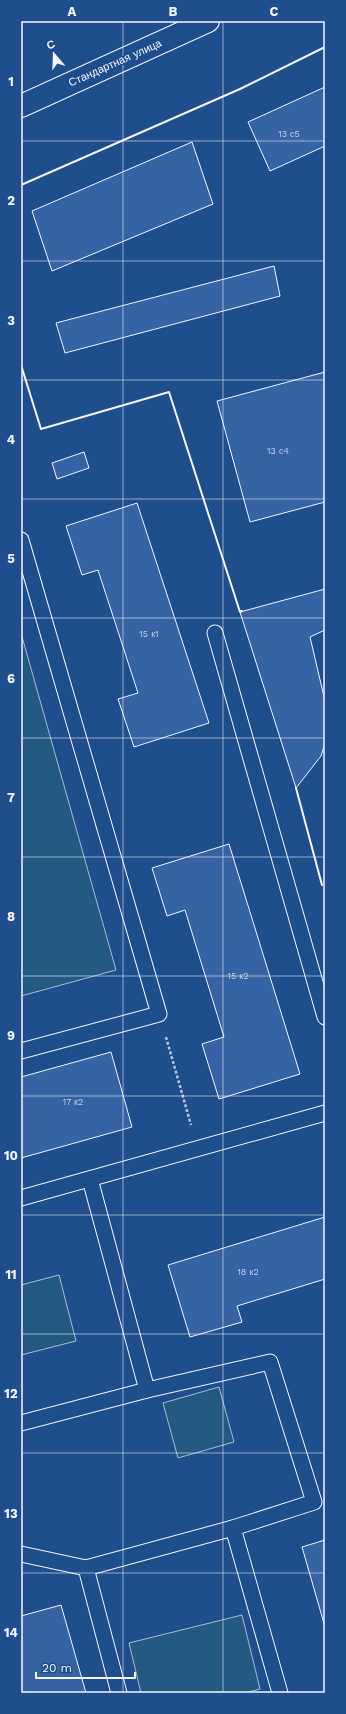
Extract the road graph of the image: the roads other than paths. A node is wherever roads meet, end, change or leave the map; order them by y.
1 (208, 21) edge
2 (21, 106) edge
3 (21, 543) edge
4 (215, 633) dead end
5 (325, 1017) edge
6 (21, 1051) edge
7 (325, 1113) edge
8 (90, 1179) junction
9 (21, 1198) edge
10 (147, 1390) junction
11 (21, 1423) edge
12 (233, 1528) junction
13 (21, 1554) edge
14 (86, 1568) junction
15 (118, 1693) edge
16 (280, 1693) edge

1 - 2 street, Стандартная улица
3 - 6 lane
4 - 5 lane
7 - 8 lane
8 - 9 lane
8 - 10 lane
10 - 11 lane
10 - 12 lane
12 - 14 lane
12 - 16 lane
13 - 14 lane
14 - 15 lane

